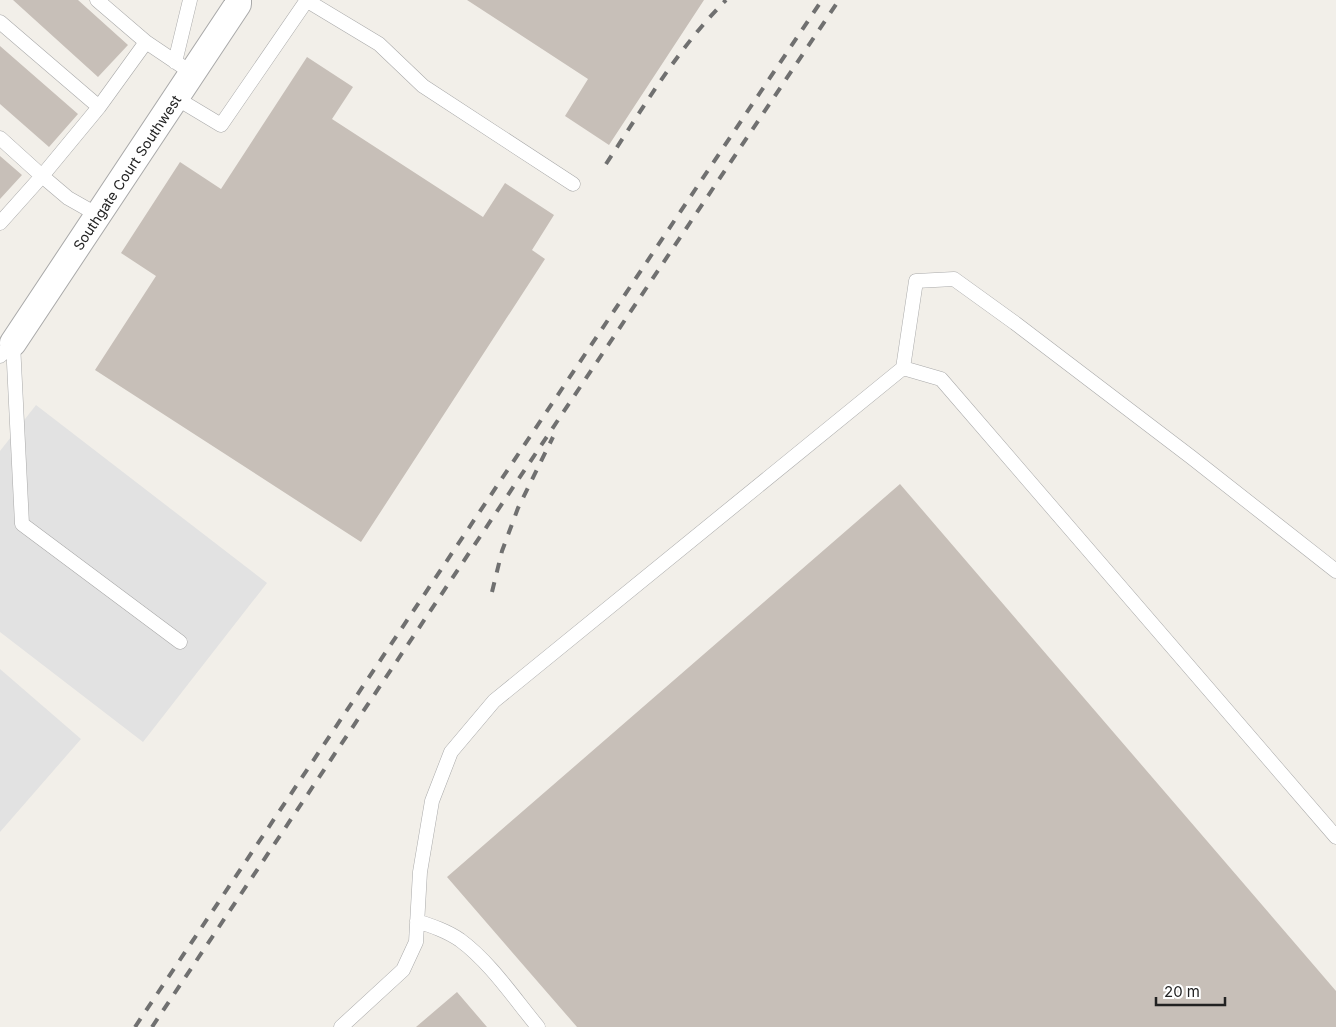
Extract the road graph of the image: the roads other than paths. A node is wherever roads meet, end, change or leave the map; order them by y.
1 (97, 0) edge
2 (190, 0) edge
3 (238, 0) edge
4 (306, 0) edge
5 (0, 22) edge
6 (146, 42) junction
7 (183, 67) junction
8 (176, 98) junction
9 (98, 107) junction
10 (0, 138) edge
11 (42, 176) junction
12 (572, 184) dead end
13 (98, 215) junction
14 (0, 223) edge
15 (7, 349) edge
16 (902, 368) junction
17 (1336, 571) edge
18 (180, 642) dead end
19 (1336, 837) edge
20 (417, 921) junction
21 (341, 1027) edge
22 (538, 1027) edge

1 - 6 lane
2 - 7 lane
3 - 7 street, Southgate Court Southwest
4 - 8 lane
4 - 12 lane
5 - 9 lane
6 - 7 lane
6 - 9 lane
7 - 8 street, Southgate Court Southwest
8 - 13 street, Southgate Court Southwest
9 - 11 lane
10 - 11 lane
11 - 13 lane
11 - 14 lane
13 - 15 street, Southgate Court Southwest
15 - 18 lane
16 - 17 lane
16 - 19 lane
16 - 20 lane
20 - 21 lane
20 - 22 lane

